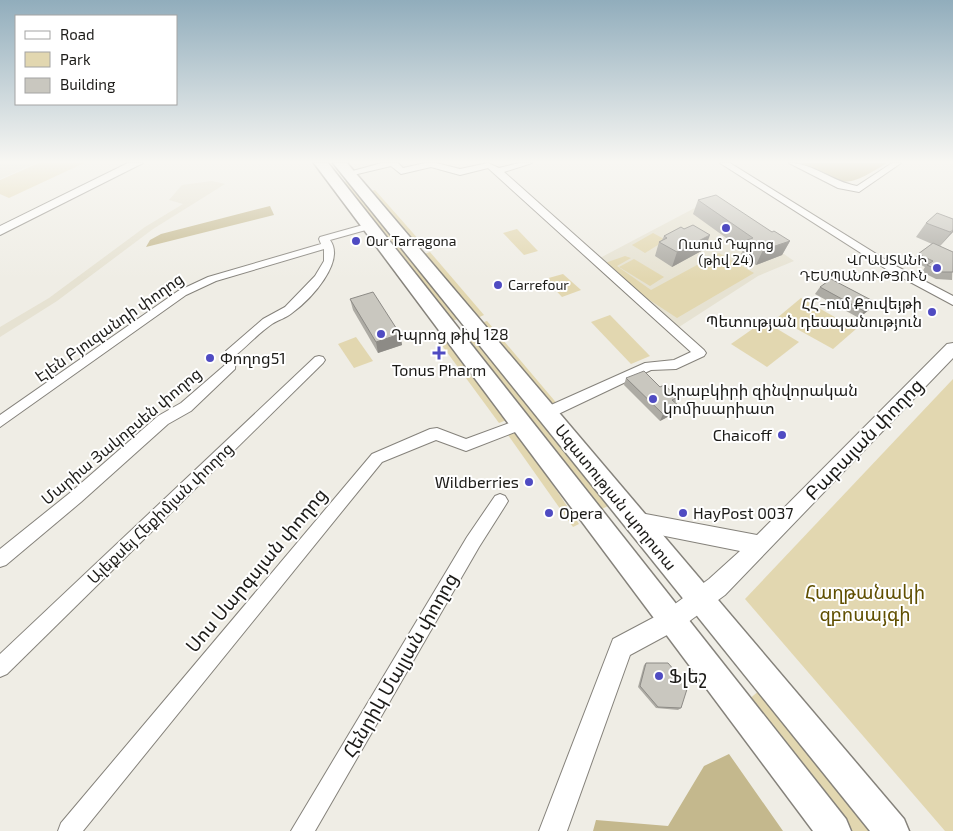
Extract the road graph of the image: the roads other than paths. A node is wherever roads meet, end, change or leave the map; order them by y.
1 (59, 202) edge
2 (351, 202) edge
3 (373, 202) edge
4 (532, 202) edge
5 (786, 202) edge
6 (370, 226) junction
7 (0, 231) edge
8 (328, 244) junction
9 (953, 300) edge
10 (953, 348) edge
11 (319, 360) dead end
12 (547, 413) junction
13 (0, 422) edge
14 (523, 423) junction
15 (500, 501) dead end
16 (635, 521) junction
17 (761, 545) junction
18 (0, 558) edge
19 (701, 600) junction
20 (672, 620) junction
21 (0, 666) edge
22 (69, 831) edge
23 (302, 831) edge
24 (553, 831) edge
25 (834, 831) edge
26 (892, 831) edge

1 - 7 main road
2 - 6 main road, Ազատության պողոտա
3 - 12 main road, Ազատության պողոտա
4 - 12 street
5 - 9 street
6 - 8 street
6 - 14 main road, Ազատության պողոտա
8 - 13 street, Էլեն Բյուզանդի փողոց
8 - 18 street, Մարիա Յակոբսեն փողոց
10 - 17 street, Բաբայան փողոց
11 - 21 street, Ալեքսեյ Հեքիմյան փողոց
12 - 16 main road, Ազատության պողոտա
14 - 20 main road, Ազատության պողոտա
14 - 22 street, Սոս Սարգսյան փողոց
15 - 23 street, Հենրիկ Մալյան փողոց
16 - 17 street
16 - 19 main road, Ազատության պողոտա
17 - 19 street, Բաբայան փողոց
19 - 20 street, Բաբայան փողոց
19 - 26 main road, Ազատության պողոտա
20 - 24 street, Բաբայան փողոց
20 - 25 main road, Ազատության պողոտա

